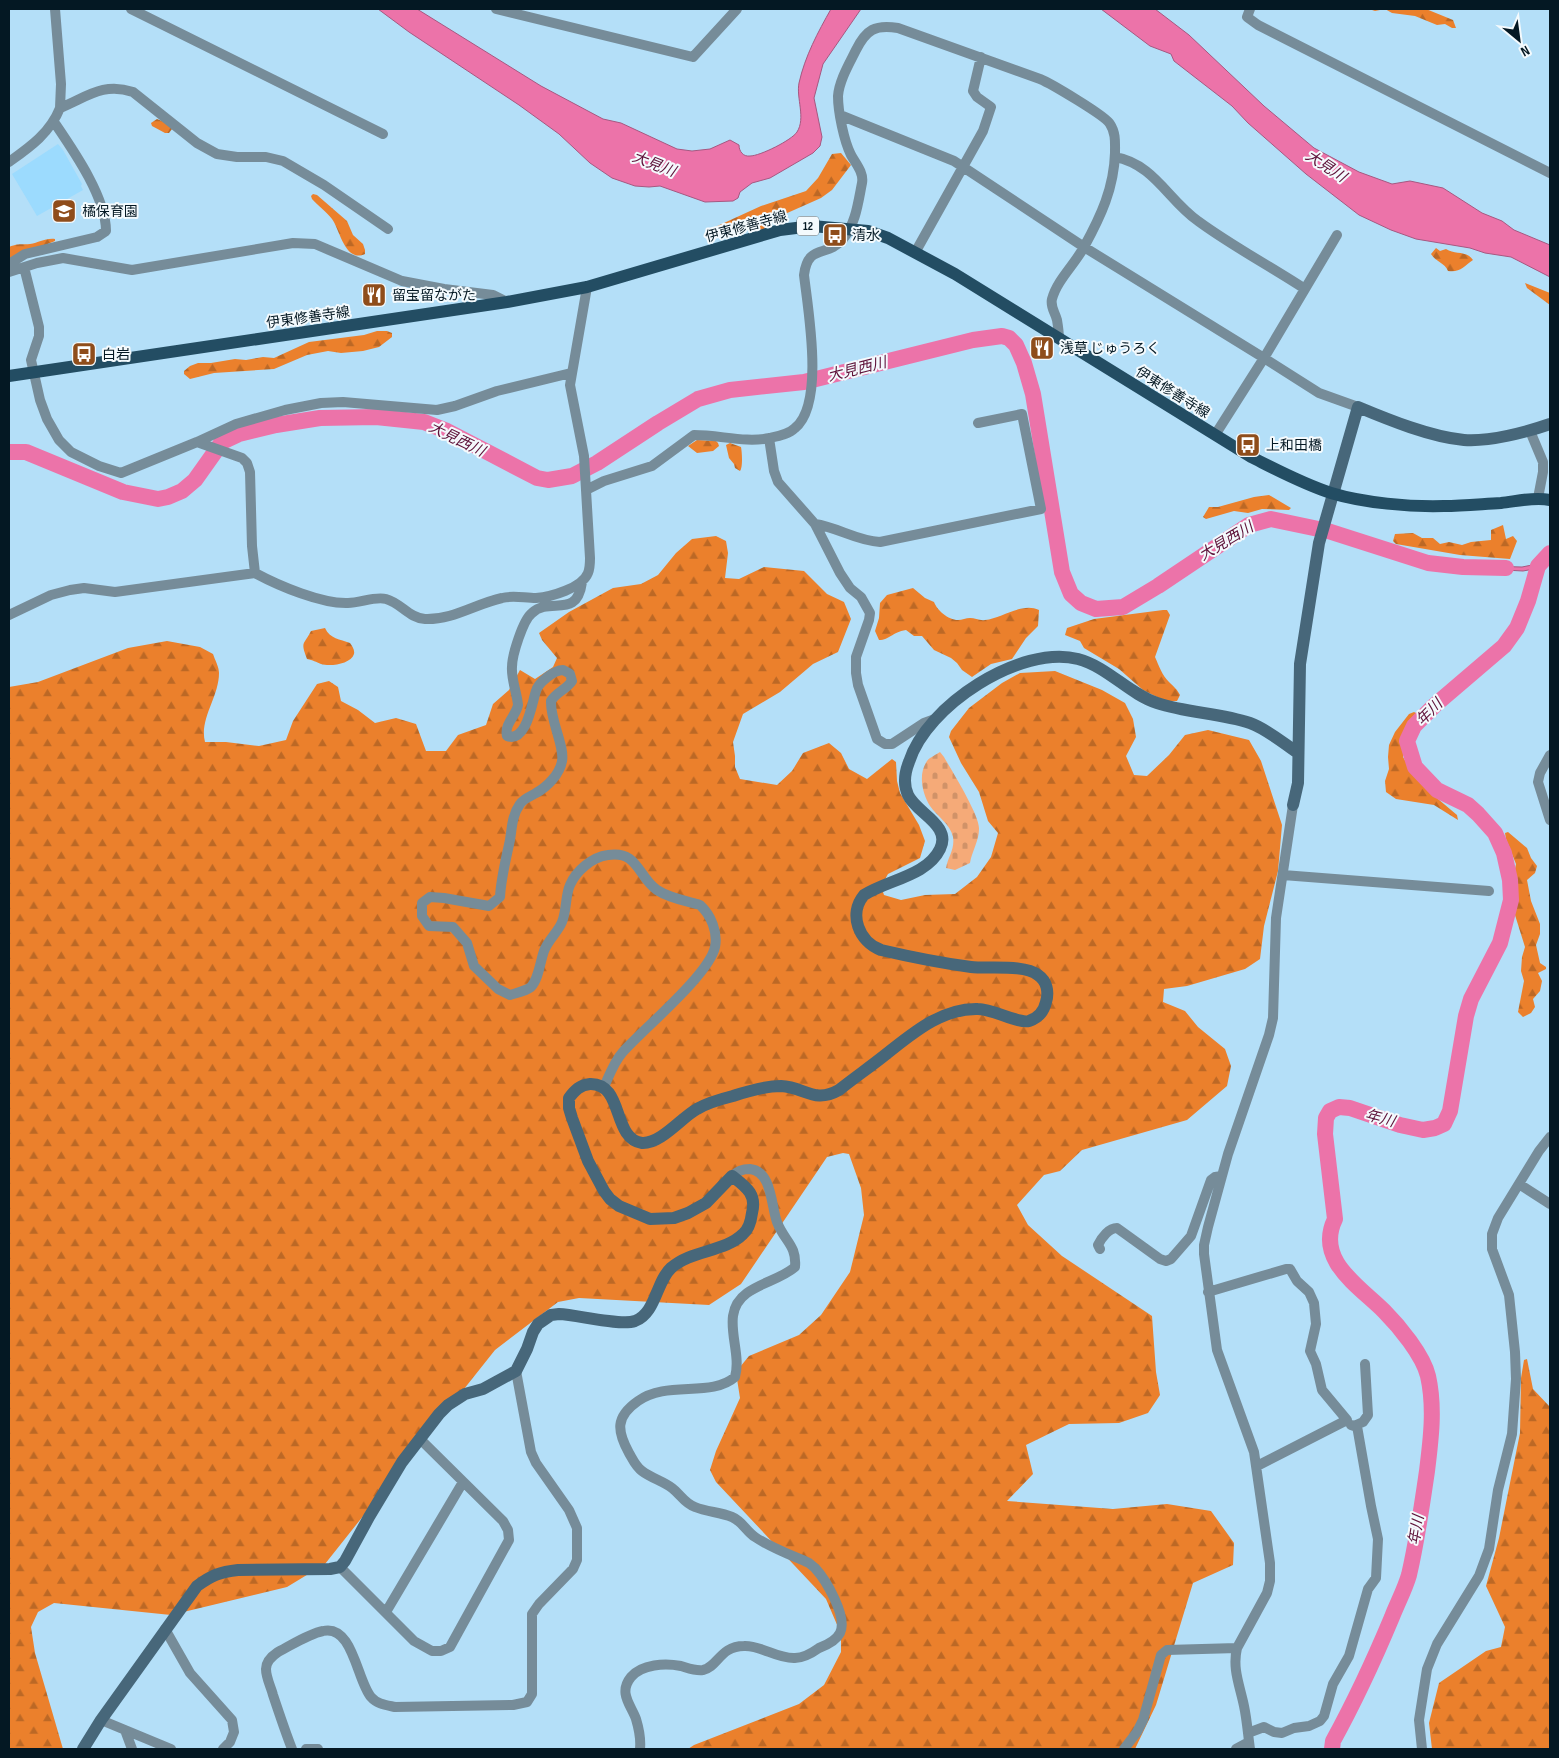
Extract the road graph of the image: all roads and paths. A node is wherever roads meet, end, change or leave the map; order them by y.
1 (55, 9) edge
2 (130, 9) edge
3 (496, 9) edge
4 (737, 9) edge
5 (1250, 9) edge
6 (981, 57) junction
7 (60, 108) junction
8 (840, 115) junction
9 (54, 122) junction
10 (384, 134) dead end
11 (1115, 157) junction
12 (9, 162) edge
13 (962, 167) junction
14 (1550, 173) edge
15 (388, 229) dead end
16 (849, 230) junction
17 (1338, 235) dead end
18 (1084, 248) junction
19 (916, 251) junction
20 (9, 264) edge
21 (24, 267) junction
22 (9, 272) edge
23 (587, 286) junction
24 (1305, 289) junction
25 (507, 302) junction
26 (1060, 339) junction
27 (1264, 358) junction
28 (33, 372) junction
29 (572, 373) junction
30 (9, 376) edge
31 (1358, 407) junction
32 (978, 423) dead end
33 (1550, 424) edge
34 (1530, 431) junction
35 (1215, 435) junction
36 (769, 438) junction
37 (199, 442) junction
38 (1547, 474) edge
39 (586, 486) junction
40 (1332, 493) junction
41 (1544, 499) edge
42 (815, 524) junction
43 (255, 573) junction
44 (582, 582) junction
45 (9, 615) edge
46 (935, 719) junction
47 (1298, 753) junction
48 (1550, 755) edge
49 (1293, 805) joint
50 (1550, 820) edge
51 (1283, 875) junction
52 (1489, 892) dead end
53 (604, 1087) junction
54 (1550, 1137) edge
55 (732, 1176) junction
56 (1222, 1176) junction
57 (1519, 1184) junction
58 (1550, 1204) edge
59 (1100, 1249) dead end
60 (1208, 1292) junction
61 (1365, 1364) dead end
62 (516, 1371) junction
63 (1347, 1420) junction
64 (1357, 1426) junction
65 (420, 1439) junction
66 (1257, 1466) junction
67 (463, 1482) junction
68 (340, 1567) junction
69 (386, 1612) junction
70 (165, 1629) junction
71 (1237, 1648) junction
72 (102, 1720) junction
73 (126, 1730) junction
74 (1249, 1741) edge
75 (83, 1749) edge
76 (132, 1749) edge
77 (171, 1749) edge
78 (223, 1749) edge
79 (292, 1749) edge
80 (306, 1749) edge
81 (318, 1749) edge
82 (640, 1749) edge
83 (1124, 1749) edge
84 (1236, 1749) edge
85 (1422, 1749) edge

1 - 7 street
2 - 10 street
3 - 4 street
5 - 14 street
6 - 8 street
6 - 11 street
6 - 13 street
7 - 9 street
7 - 15 street
8 - 13 street
8 - 16 street
9 - 12 street
9 - 20 street
11 - 18 street
11 - 24 street
13 - 18 street
13 - 19 street
16 - 19 main road, 伊東修善寺線 / 12
16 - 23 main road, 伊東修善寺線 / 12
16 - 36 street
17 - 24 street
18 - 26 street
18 - 27 street
19 - 26 main road, 伊東修善寺線 / 12
21 - 22 street
21 - 25 street
21 - 28 street
23 - 25 main road, 伊東修善寺線 / 12
23 - 29 street
24 - 27 street
25 - 28 main road, 伊東修善寺線 / 12
26 - 35 main road, 伊東修善寺線 / 12
27 - 31 street
27 - 35 street
28 - 30 main road, 伊東修善寺線 / 12
28 - 37 street
29 - 37 street
29 - 39 street
31 - 34 street
31 - 40 street
32 - 42 street
33 - 34 street
34 - 38 street
35 - 40 main road, 伊東修善寺線 / 12
36 - 39 street
36 - 42 street
37 - 43 street
38 - 41 street
39 - 44 street
40 - 41 main road, 伊東修善寺線 / 12
40 - 47 street
42 - 46 street
43 - 44 street
43 - 45 street
44 - 53 street
46 - 47 street
46 - 53 street
47 - 49 street
48 - 50 street
49 - 51 street
51 - 52 street
51 - 56 street
53 - 55 street
54 - 57 street
55 - 62 street
55 - 82 street
56 - 59 street
56 - 60 street
57 - 58 street
57 - 85 street
60 - 63 street
60 - 66 street
61 - 64 street
62 - 65 street
62 - 79 street
63 - 64 street
63 - 66 street
64 - 74 street
65 - 67 street
65 - 68 street
66 - 71 street
67 - 69 street
67 - 69 street
68 - 69 street
68 - 70 street
70 - 72 street
70 - 78 street
71 - 74 street
71 - 83 street
72 - 73 street
72 - 75 street
73 - 76 street
73 - 77 street
74 - 84 street
80 - 81 street

